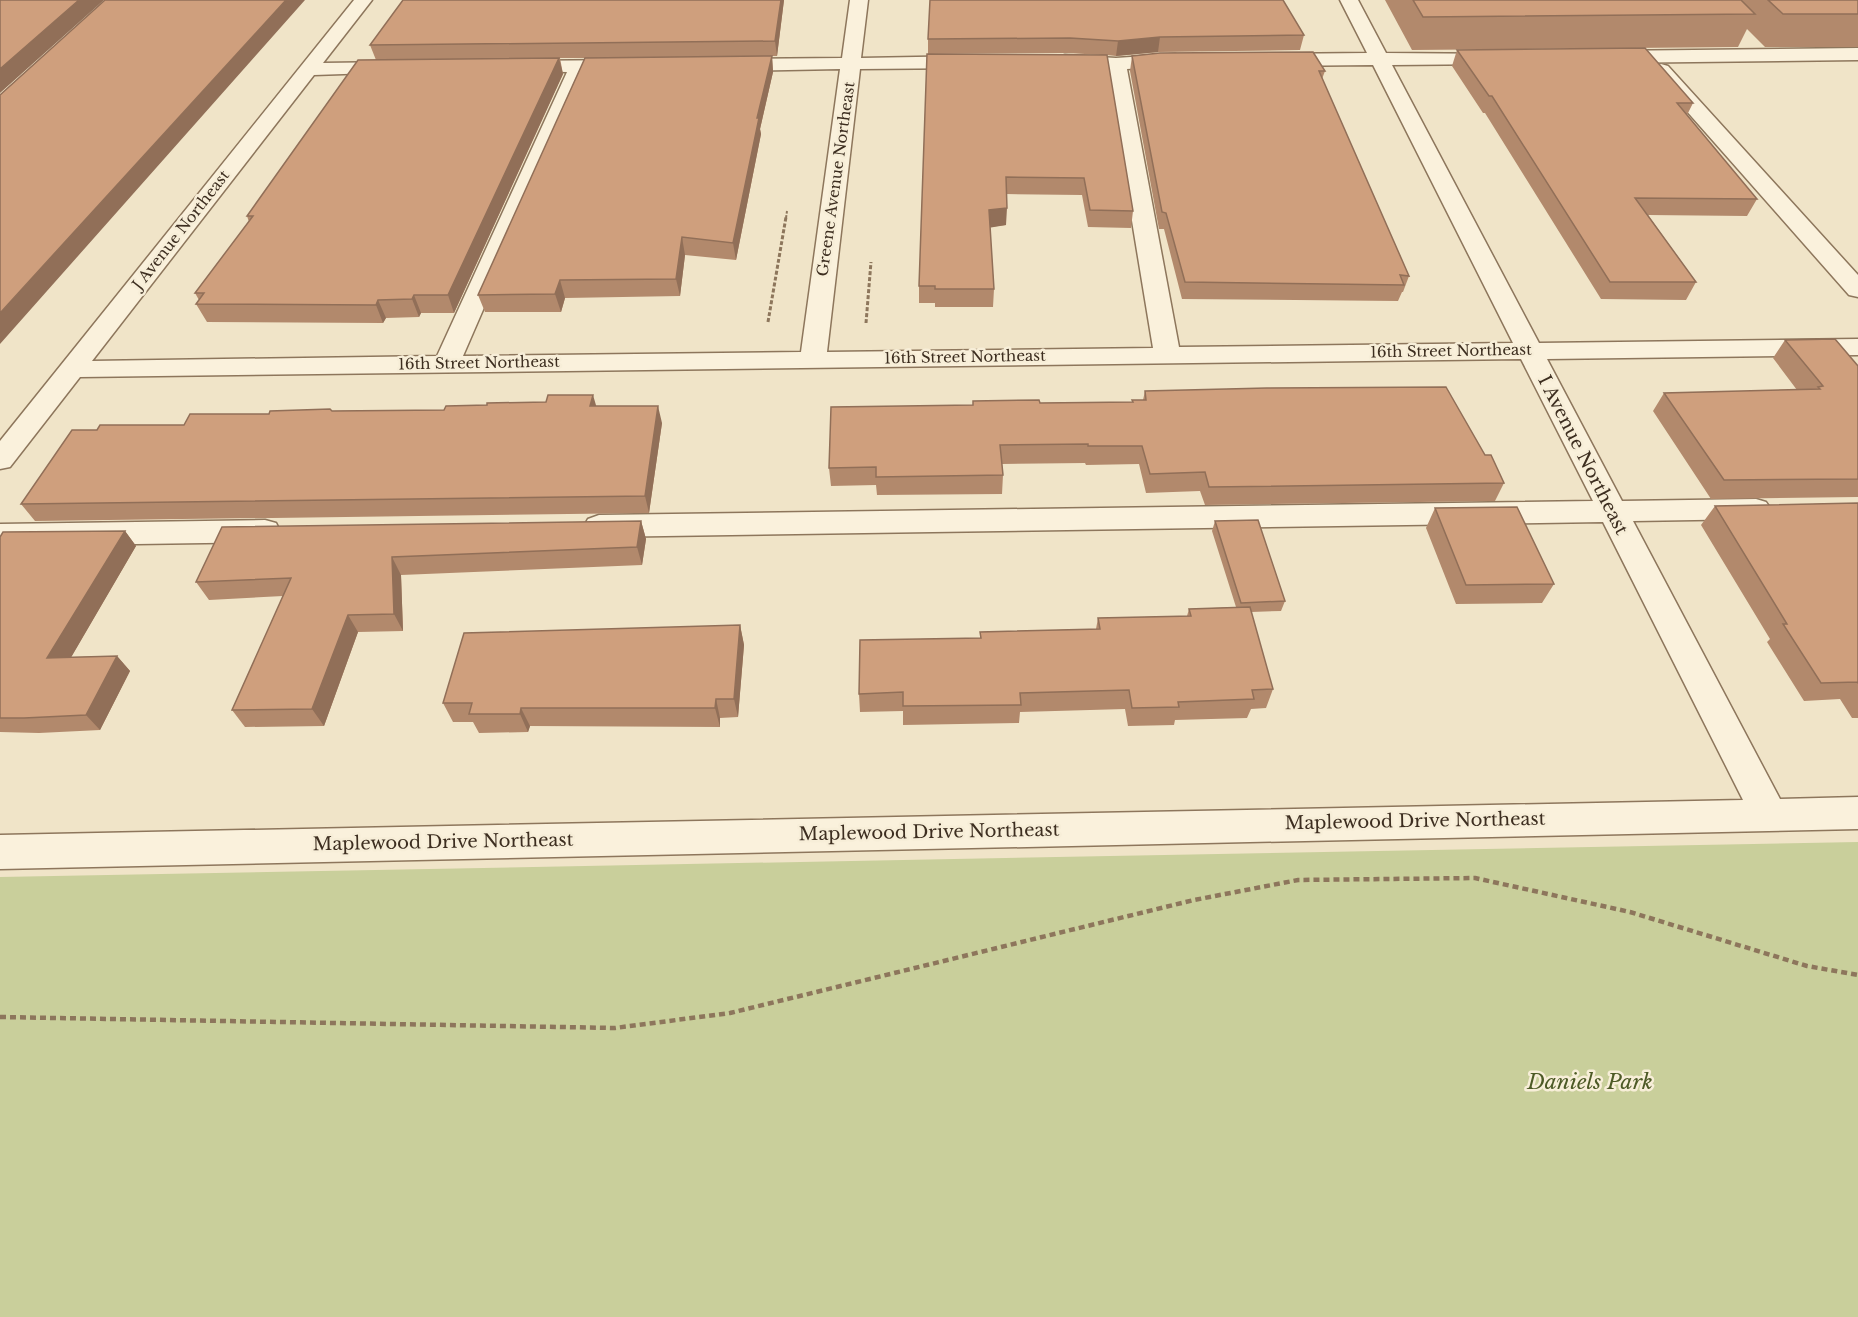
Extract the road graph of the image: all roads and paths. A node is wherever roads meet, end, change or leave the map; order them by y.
1 (363, 0) edge
2 (859, 0) edge
3 (1349, 0) edge
4 (1744, 40) edge
5 (1858, 54) edge
6 (1760, 56) junction
7 (1591, 57) edge
8 (1650, 57) junction
9 (1521, 58) edge
10 (1380, 59) junction
11 (1193, 60) edge
12 (1251, 60) edge
13 (1045, 61) edge
14 (989, 62) edge
15 (851, 64) junction
16 (1116, 64) junction
17 (707, 65) edge
18 (649, 66) edge
19 (579, 67) junction
20 (414, 68) edge
21 (497, 68) edge
22 (308, 69) junction
23 (1858, 290) edge
24 (1858, 347) edge
25 (1530, 350) junction
26 (1167, 355) junction
27 (813, 359) junction
28 (447, 363) junction
29 (72, 369) junction
30 (0, 460) edge
31 (1787, 509) edge
32 (1611, 511) junction
33 (574, 526) edge
34 (287, 531) edge
35 (0, 535) edge
36 (1858, 813) edge
37 (1769, 814) junction
38 (0, 852) edge
39 (1858, 975) edge
40 (0, 1017) edge

1 - 22 street, J Avenue Northeast
2 - 15 street, Greene Avenue Northeast
3 - 10 street, I Avenue Northeast
4 - 6 street
5 - 6 street
6 - 8 street
7 - 8 street
8 - 23 street
9 - 10 street
10 - 12 street
10 - 25 street, I Avenue Northeast
11 - 16 street
13 - 16 street
14 - 15 street
15 - 17 street
15 - 27 street, Greene Avenue Northeast
16 - 26 street
18 - 19 street
19 - 21 street
19 - 28 street
20 - 22 street
22 - 29 street, J Avenue Northeast
24 - 25 street, 16th Street Northeast
25 - 26 street, 16th Street Northeast
25 - 32 street, I Avenue Northeast
26 - 27 street, 16th Street Northeast
27 - 28 street, 16th Street Northeast
28 - 29 street, 16th Street Northeast
29 - 30 street, J Avenue Northeast
31 - 32 street
32 - 33 street
32 - 37 street, I Avenue Northeast
34 - 35 street
36 - 37 street, Maplewood Drive Northeast
37 - 38 street, Maplewood Drive Northeast
39 - 40 path

